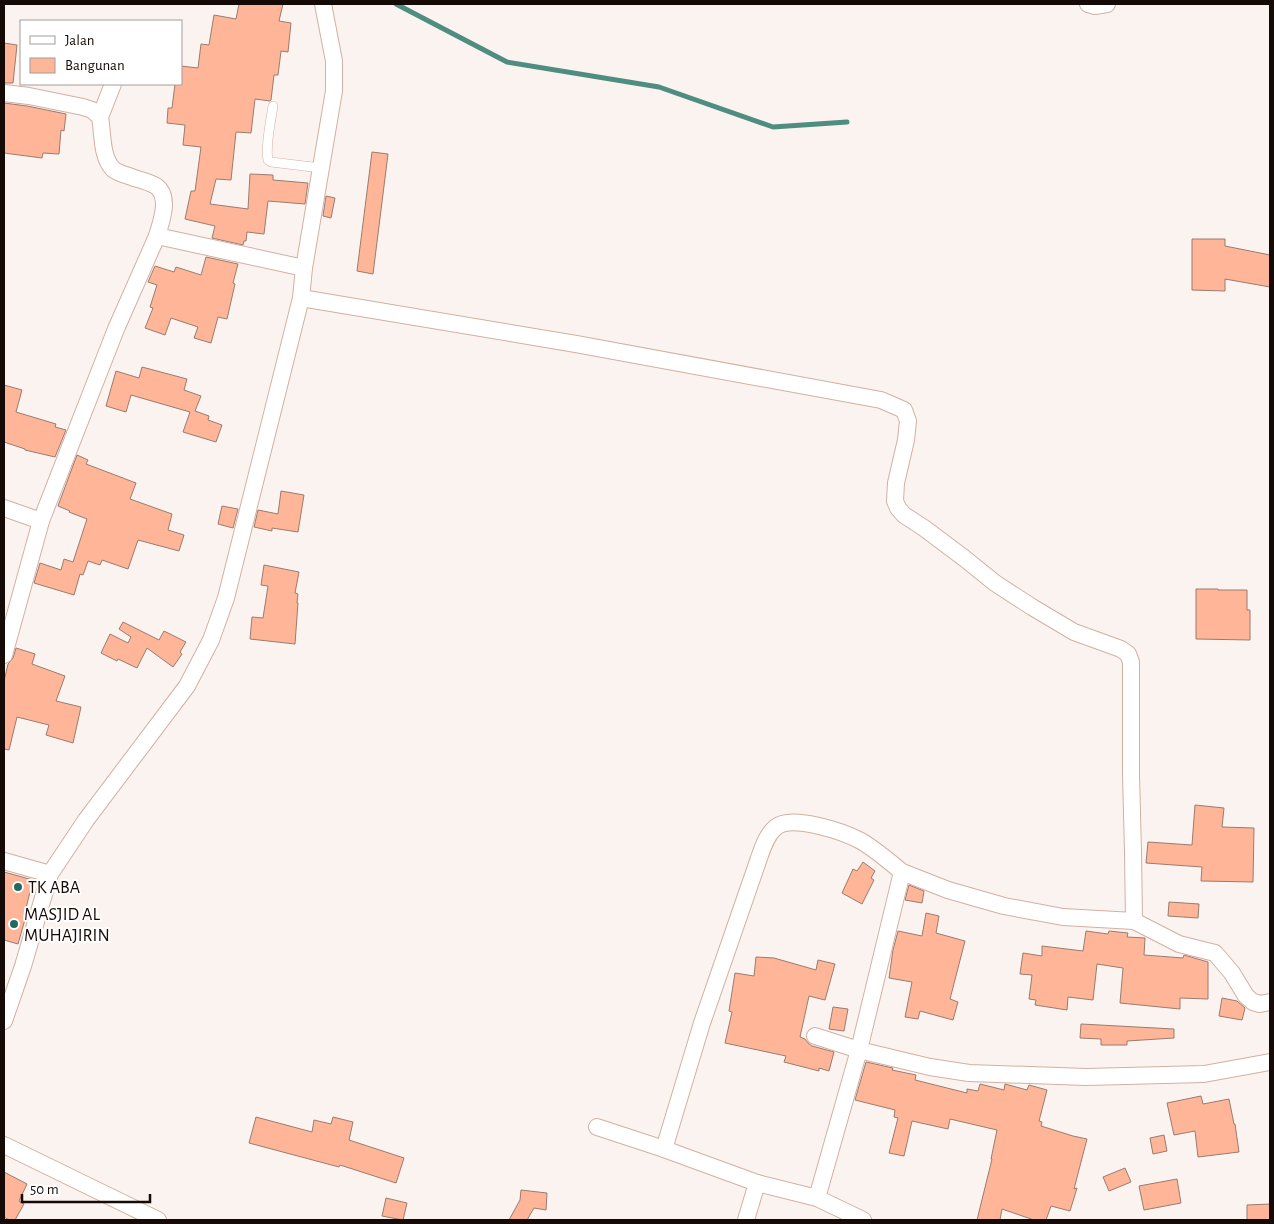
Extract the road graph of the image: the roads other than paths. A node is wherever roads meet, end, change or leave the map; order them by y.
1 (323, 4) edge
2 (1088, 4) edge
3 (1107, 4) edge
4 (112, 85) edge
5 (4, 93) edge
6 (273, 106) dead end
7 (100, 118) junction
8 (321, 168) junction
9 (157, 236) junction
10 (304, 268) junction
11 (301, 298) junction
12 (4, 508) edge
13 (41, 521) junction
14 (4, 655) edge
15 (4, 861) edge
16 (902, 872) junction
17 (50, 874) junction
18 (1134, 921) junction
19 (1270, 1002) edge
20 (4, 1021) edge
21 (815, 1036) dead end
22 (859, 1050) junction
23 (1270, 1062) edge
24 (597, 1127) dead end
25 (4, 1145) edge
26 (664, 1149) junction
27 (757, 1183) junction
28 (817, 1198) junction
29 (158, 1220) edge
30 (746, 1220) edge
31 (863, 1220) edge

1 - 8 street
2 - 3 street
4 - 7 street
5 - 7 street
6 - 8 lane
7 - 9 street
8 - 10 street
9 - 10 street
9 - 13 street
10 - 11 street
11 - 17 street
11 - 18 street
12 - 13 street
13 - 14 street
15 - 17 street
16 - 18 street
16 - 22 street
16 - 26 street
17 - 20 street
18 - 19 street
21 - 22 street
22 - 23 street
22 - 28 street
24 - 26 street
25 - 29 street
26 - 27 street
27 - 28 street
27 - 30 street
28 - 31 street

